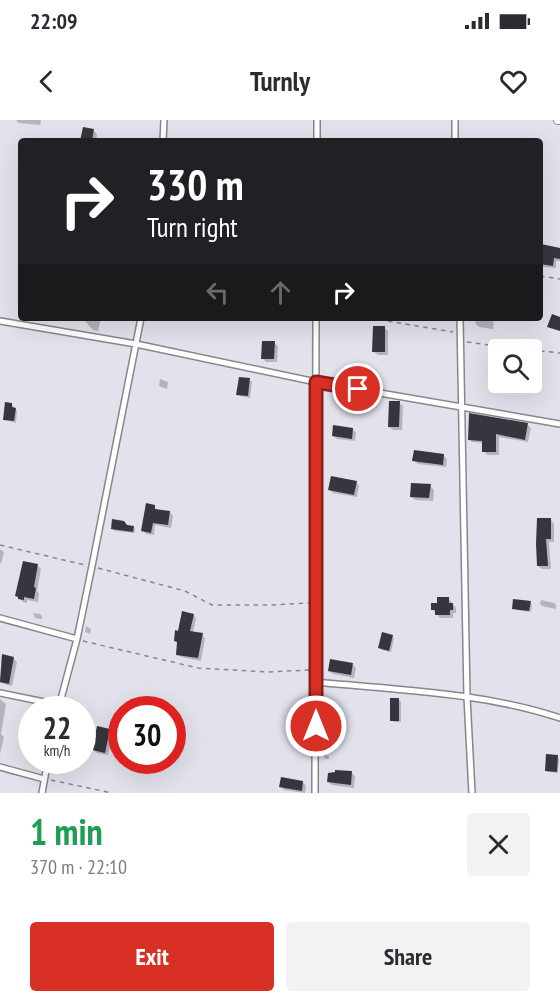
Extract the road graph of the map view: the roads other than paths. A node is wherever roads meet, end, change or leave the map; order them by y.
1 (164, 120) edge
2 (317, 120) edge
3 (455, 120) edge
4 (163, 138) edge
5 (317, 138) edge
6 (455, 138) edge
7 (0, 321) edge
8 (140, 321) edge
9 (316, 321) edge
10 (460, 321) edge
11 (136, 344) junction
12 (316, 382) junction
13 (462, 408) junction
14 (560, 424) edge
15 (0, 618) edge
16 (76, 639) junction
17 (316, 682) junction
18 (0, 693) edge
19 (61, 696) edge
20 (18, 697) edge
21 (467, 697) junction
22 (560, 718) edge
23 (0, 767) edge
24 (45, 774) edge
25 (44, 779) junction
26 (42, 793) edge
27 (315, 793) edge
28 (472, 793) edge

1 - 4 street
2 - 5 street
3 - 6 street
7 - 11 street
8 - 11 street
9 - 12 street
10 - 13 street
11 - 12 street
11 - 16 street
12 - 13 street
12 - 17 street
13 - 14 street
13 - 21 street
15 - 16 street
16 - 19 street
17 - 21 street
17 - 27 street
18 - 20 street
21 - 22 street
21 - 28 street
23 - 25 street
24 - 25 street
25 - 26 street

